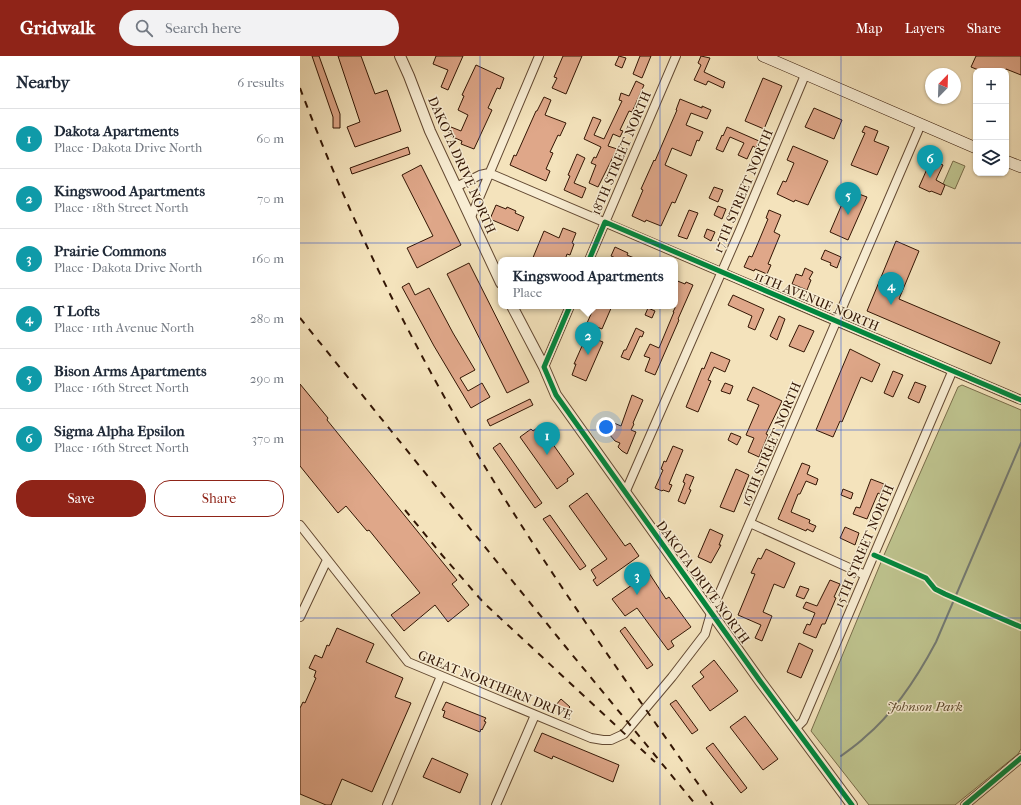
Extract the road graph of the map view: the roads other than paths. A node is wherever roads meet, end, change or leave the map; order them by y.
1 (400, 56) edge
2 (539, 56) edge
3 (676, 56) edge
4 (763, 56) edge
5 (806, 74) junction
6 (921, 124) junction
7 (973, 147) edge
8 (1009, 162) edge
9 (1021, 167) edge
10 (489, 173) junction
11 (456, 187) junction
12 (471, 217) junction
13 (605, 222) junction
14 (590, 257) edge
15 (721, 272) junction
16 (498, 277) edge
17 (514, 309) edge
18 (569, 309) edge
19 (837, 322) junction
20 (544, 366) junction
21 (952, 372) junction
22 (1021, 400) edge
23 (625, 493) junction
24 (750, 523) junction
25 (300, 525) edge
26 (327, 560) junction
27 (865, 575) junction
28 (711, 613) junction
29 (300, 617) edge
30 (441, 676) junction
31 (535, 715) junction
32 (796, 728) junction
33 (602, 740) joint
34 (1020, 759) edge
35 (387, 805) edge
36 (496, 805) edge
37 (852, 805) edge
38 (964, 805) edge

1 - 11 street, DAKOTA DRIVE NORTH
2 - 10 street
3 - 13 street, 18TH STREET NORTH
4 - 5 main road
5 - 6 main road
5 - 15 street, 17TH STREET NORTH
6 - 7 main road
6 - 19 street, 16TH STREET NORTH
8 - 9 main road
10 - 11 street
10 - 12 street
10 - 13 street, 11TH AVENUE NORTH
11 - 12 street, DAKOTA DRIVE NORTH
12 - 16 street, DAKOTA DRIVE NORTH
13 - 14 street, 18TH STREET NORTH
13 - 15 street, 11TH AVENUE NORTH
15 - 19 street, 11TH AVENUE NORTH
15 - 23 street, 17TH STREET NORTH
17 - 20 street, DAKOTA DRIVE NORTH
18 - 20 street
19 - 21 street, 11TH AVENUE NORTH
19 - 24 street, 16TH STREET NORTH
20 - 23 street, DAKOTA DRIVE NORTH
21 - 22 street, 11TH AVENUE NORTH
21 - 27 street, 15TH STREET NORTH
23 - 28 street, DAKOTA DRIVE NORTH
24 - 27 street
24 - 28 street, 16TH STREET NORTH
25 - 26 street, GREAT NORTHERN DRIVE
26 - 29 street
26 - 30 street, GREAT NORTHERN DRIVE
27 - 32 street, 15TH STREET NORTH
28 - 32 street, DAKOTA DRIVE NORTH
28 - 33 street, 16TH STREET NORTH
30 - 31 street, GREAT NORTHERN DRIVE
30 - 35 street
31 - 33 street, GREAT NORTHERN DRIVE
31 - 36 street
32 - 37 street, DAKOTA DRIVE NORTH
34 - 38 street

